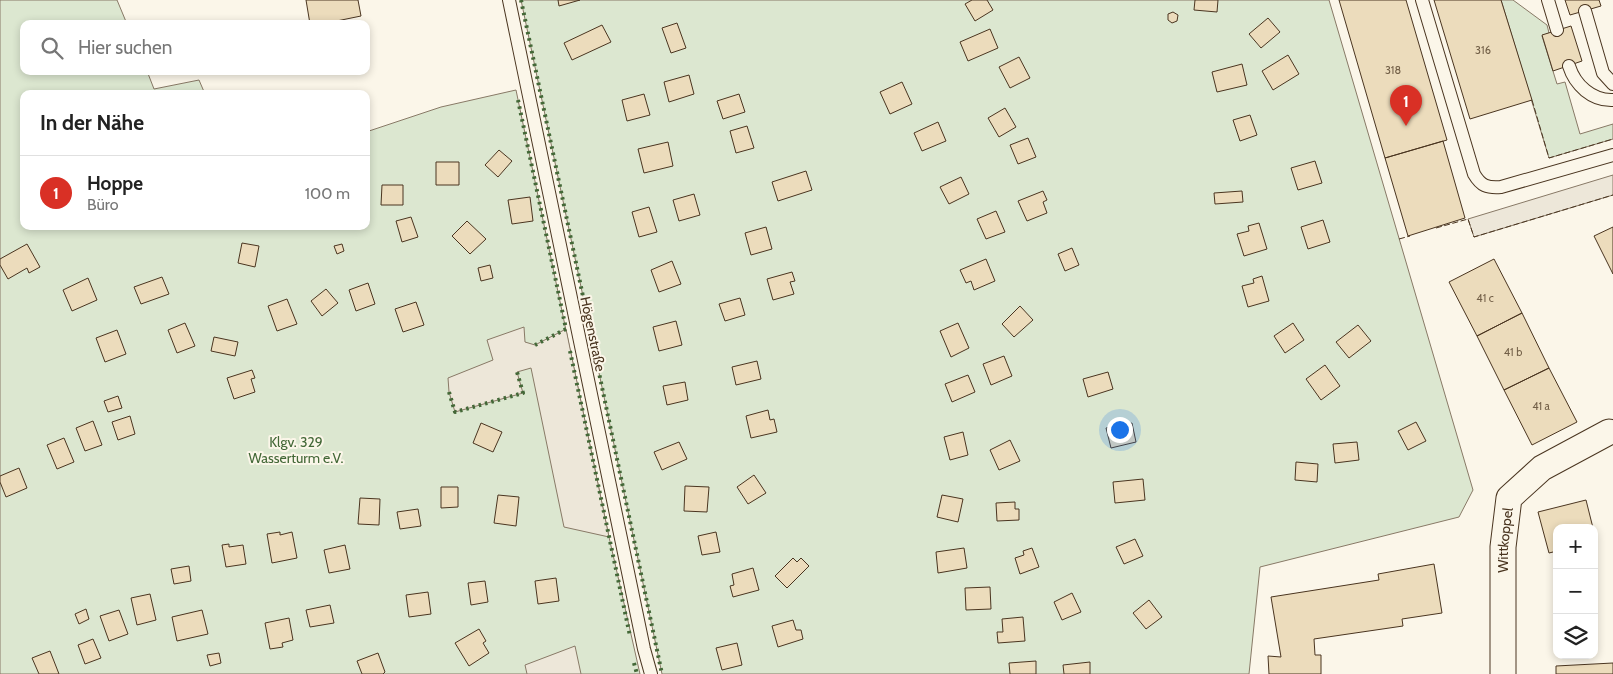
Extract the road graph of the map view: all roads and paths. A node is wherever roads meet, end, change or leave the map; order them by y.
1 (509, 0) edge
2 (1422, 0) edge
3 (1548, 0) edge
4 (1585, 11) dead end
5 (1557, 30) dead end
6 (1569, 66) dead end
7 (1613, 84) edge
8 (1613, 100) edge
9 (1613, 155) edge
10 (1609, 432) dead end
11 (651, 674) edge
12 (1503, 674) edge

1 - 11 lane, Högenstraße
2 - 9 lane
3 - 5 lane
4 - 7 lane
6 - 8 lane
10 - 12 street, Wittkoppel

